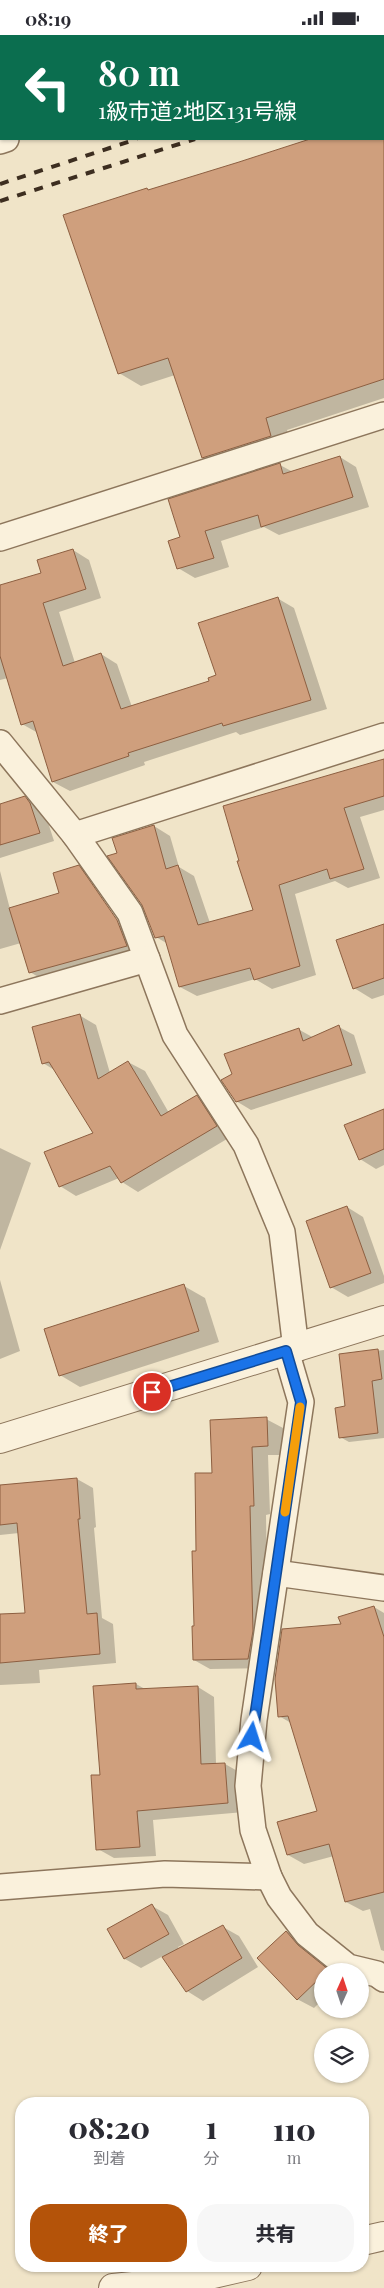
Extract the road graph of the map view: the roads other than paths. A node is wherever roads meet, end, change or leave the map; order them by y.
1 (384, 415) edge
2 (0, 538) edge
3 (384, 736) edge
4 (0, 743) edge
5 (75, 835) junction
6 (147, 959) junction
7 (0, 1001) edge
8 (384, 1320) edge
9 (291, 1350) junction
10 (0, 1439) edge
11 (276, 1573) junction
12 (384, 1588) edge
13 (269, 1877) junction
14 (0, 1887) edge
15 (382, 1974) edge
16 (384, 2236) edge
17 (369, 2239) edge
18 (222, 2272) edge
19 (113, 2288) edge

1 - 2 street
3 - 5 street
4 - 5 street
5 - 6 street
6 - 7 street
6 - 9 street
8 - 9 street
9 - 10 street
9 - 11 street
11 - 12 street
11 - 13 street
13 - 14 street
13 - 15 street
16 - 17 street
18 - 19 street

